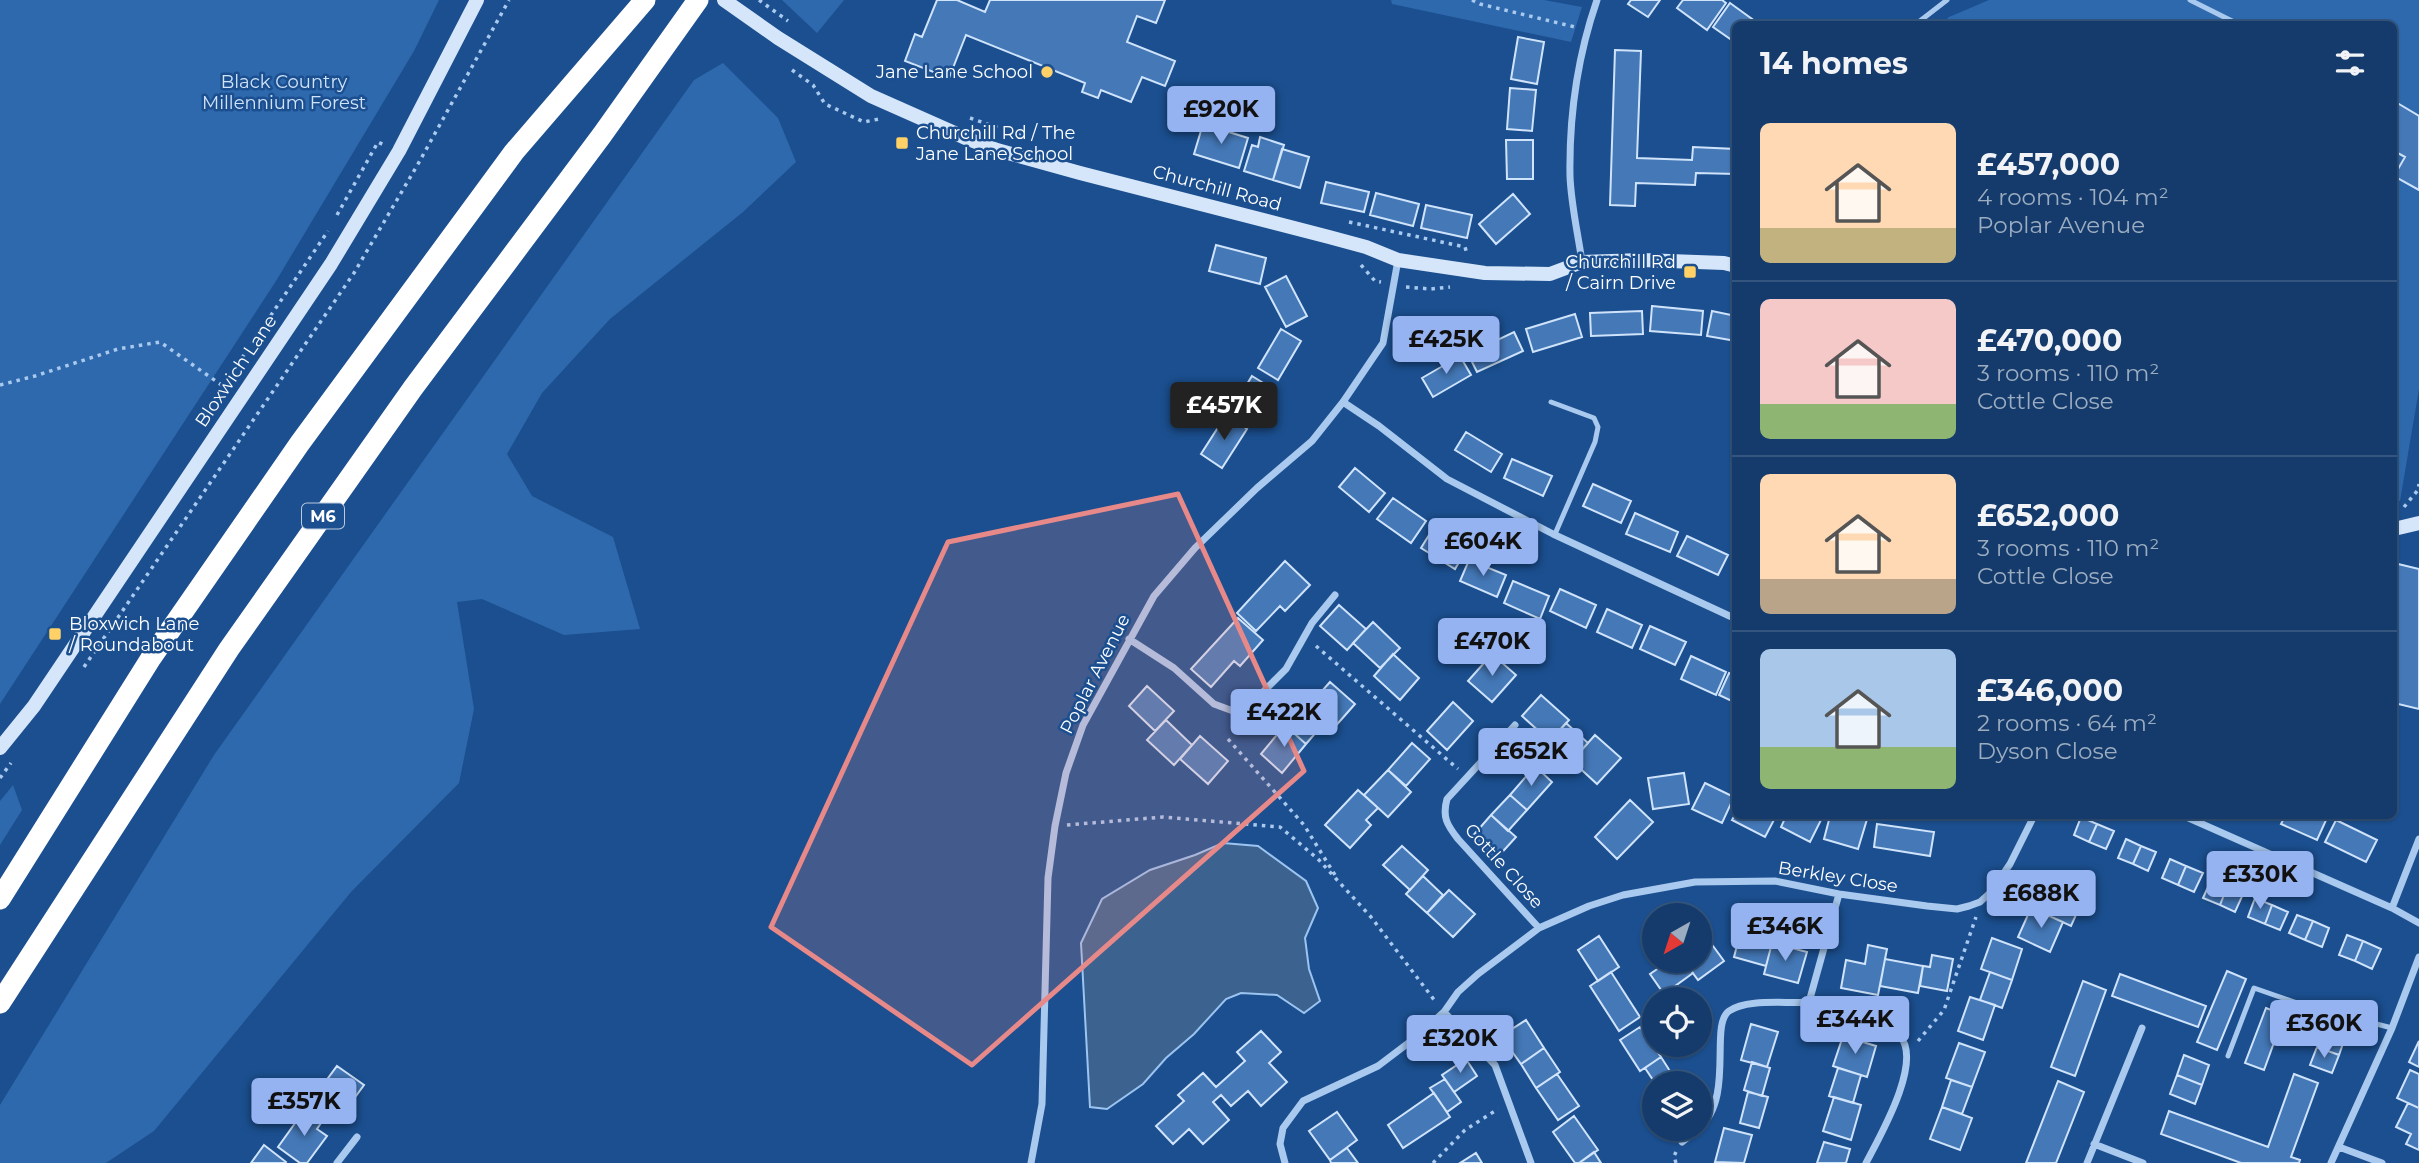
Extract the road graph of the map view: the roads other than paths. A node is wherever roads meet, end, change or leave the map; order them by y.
1 (477, 0) edge
2 (699, 0) edge
3 (724, 0) edge
4 (1597, 0) edge
5 (1947, 0) edge
6 (2190, 0) edge
7 (639, 6) edge
8 (1920, 21) edge
9 (2232, 21) edge
10 (1398, 260) junction
11 (1582, 262) junction
12 (1732, 265) edge
13 (1343, 402) junction
14 (1551, 402) dead end
15 (2419, 523) edge
16 (2397, 528) edge
17 (1555, 534) junction
18 (1335, 595) dead end
19 (1732, 617) edge
20 (1129, 639) junction
21 (1515, 726) dead end
22 (0, 748) edge
23 (2032, 819) edge
24 (2191, 819) edge
25 (2419, 839) edge
26 (1839, 894) junction
27 (0, 899) edge
28 (2392, 908) junction
29 (2419, 923) edge
30 (1539, 928) junction
31 (2419, 957) edge
32 (1809, 1002) junction
33 (0, 1003) edge
34 (1444, 1012) junction
35 (2142, 1028) dead end
36 (2392, 1028) junction
37 (2228, 1056) dead end
38 (1712, 1108) edge
39 (357, 1137) dead end
40 (2094, 1144) junction
41 (2339, 1147) junction
42 (1285, 1160) edge
43 (337, 1163) edge
44 (1031, 1163) edge
45 (1277, 1163) edge
46 (1531, 1163) edge
47 (1866, 1163) edge
48 (2087, 1163) edge
49 (2143, 1163) edge
50 (2331, 1163) edge
51 (2382, 1163) edge

1 - 22 street, Bloxwich Lane
2 - 33 highway, M6
3 - 10 street, Churchill Road
4 - 11 street
5 - 8 lane
6 - 9 lane
7 - 27 highway
10 - 11 street, Churchill Road
10 - 13 street, Poplar Avenue
11 - 12 street, Churchill Road
13 - 17 street
13 - 20 street, Poplar Avenue
14 - 17 lane
15 - 16 street
17 - 19 street
18 - 20 street
20 - 44 street, Poplar Avenue
21 - 30 street, Cottle Close
23 - 26 street, Berkley Close
24 - 28 street
25 - 28 street
26 - 30 street, Berkley Close
26 - 32 street
28 - 29 street
30 - 34 street, Berkley Close
31 - 36 street
32 - 38 street
32 - 47 street
34 - 42 street, Berkley Close
34 - 46 street
35 - 40 street
36 - 37 lane
36 - 41 street
39 - 43 street
40 - 48 street
40 - 49 street
41 - 50 street
41 - 51 street
42 - 45 lane

